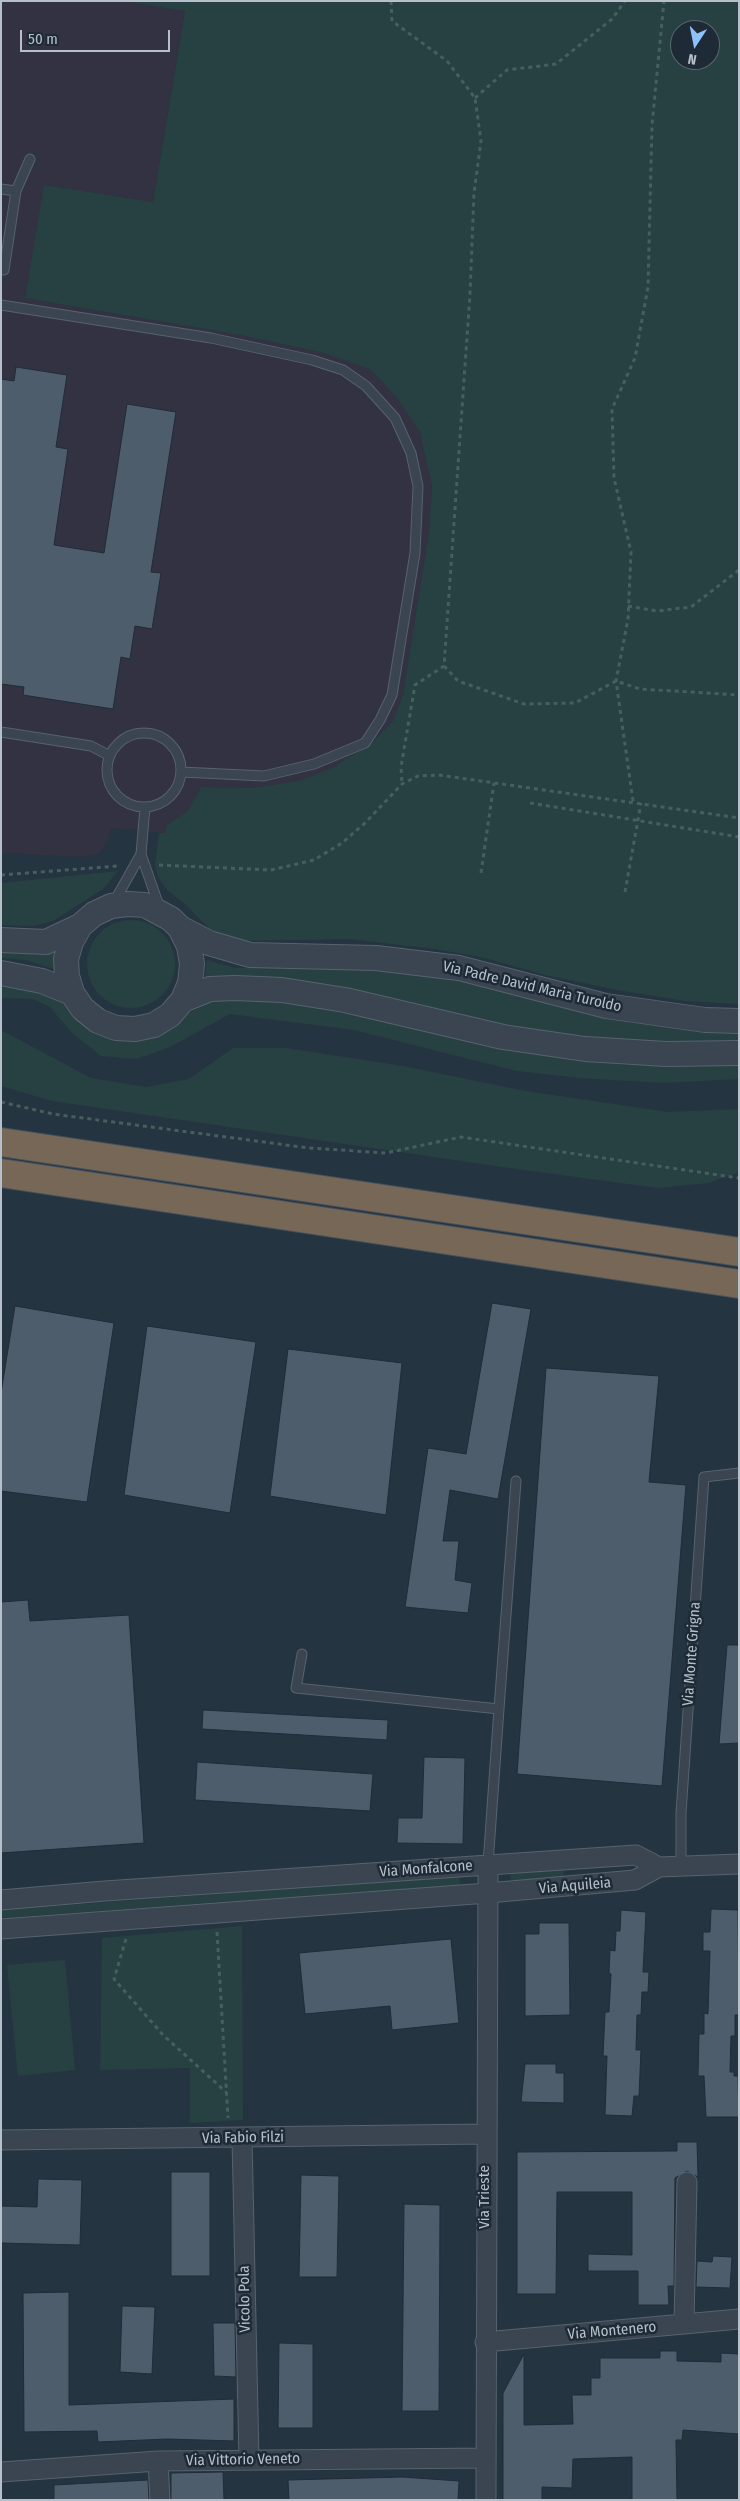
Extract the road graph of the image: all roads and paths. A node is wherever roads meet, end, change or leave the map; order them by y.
1 (391, 1) edge
2 (625, 1) edge
3 (664, 1) edge
4 (474, 98) junction
5 (30, 159) dead end
6 (1, 189) edge
7 (16, 192) junction
8 (1, 269) edge
9 (1, 305) edge
10 (739, 570) edge
11 (628, 606) junction
12 (444, 666) junction
13 (616, 681) junction
14 (739, 694) edge
15 (1, 732) edge
16 (110, 756) junction
17 (181, 772) junction
18 (494, 782) junction
19 (402, 784) junction
20 (633, 801) junction
21 (530, 803) dead end
22 (641, 803) junction
23 (145, 807) junction
24 (739, 818) edge
25 (638, 820) junction
26 (739, 837) edge
27 (141, 854) junction
28 (134, 866) junction
29 (146, 866) junction
30 (481, 873) dead end
31 (1, 874) edge
32 (625, 892) dead end
33 (111, 906) junction
34 (161, 912) junction
35 (80, 926) junction
36 (180, 928) junction
37 (1, 940) edge
38 (1, 973) edge
39 (72, 993) junction
40 (183, 1000) junction
41 (739, 1021) edge
42 (739, 1053) edge
43 (1, 1102) edge
44 (1, 1142) edge
45 (1, 1173) edge
46 (739, 1178) edge
47 (739, 1252) edge
48 (739, 1284) edge
49 (739, 1473) edge
50 (516, 1482) dead end
51 (302, 1654) dead end
52 (499, 1709) junction
53 (488, 1864) junction
54 (739, 1864) edge
55 (681, 1866) junction
56 (659, 1867) junction
57 (488, 1894) junction
58 (1, 1900) edge
59 (215, 1912) junction
60 (126, 1919) junction
61 (1, 1929) edge
62 (227, 2093) junction
63 (485, 2134) junction
64 (233, 2138) junction
65 (1, 2140) edge
66 (687, 2182) dead end
67 (739, 2319) edge
68 (684, 2324) junction
69 (485, 2342) junction
70 (486, 2458) junction
71 (249, 2460) junction
72 (158, 2461) junction
73 (1, 2472) edge
74 (160, 2500) edge
75 (486, 2500) edge

1 - 4 path
2 - 4 path
3 - 11 path
4 - 12 path
5 - 7 lane
6 - 7 lane
7 - 8 lane
9 - 17 lane
10 - 11 path
11 - 13 path
12 - 13 path
12 - 19 path
13 - 14 path
13 - 20 path
15 - 16 lane
16 - 17 lane
16 - 23 lane
17 - 23 lane
18 - 19 path
18 - 20 path
18 - 30 path
19 - 29 path
20 - 22 path
21 - 25 path
22 - 24 path
22 - 25 path
23 - 27 lane
25 - 26 path
25 - 32 path
27 - 28 lane
27 - 29 lane
28 - 31 path
28 - 33 lane
29 - 34 lane
33 - 34 street
33 - 35 street
34 - 36 street
35 - 37 street
35 - 39 street
36 - 40 street
36 - 41 street, Via Padre David Maria Turoldo
38 - 39 street
39 - 40 street
40 - 42 street
43 - 46 path
44 - 47 highway
45 - 48 highway
49 - 55 lane, Via Monte Grigna
50 - 52 lane
51 - 52 lane
52 - 53 lane, Via Monfalcone
53 - 56 street, Via Aquileia
53 - 57 street, Via Trieste
53 - 58 street, Via Monfalcone
54 - 55 street, Via Aquileia
55 - 56 street, Via Aquileia
56 - 57 street, Via Aquileia
57 - 59 street, Via Monfalcone
57 - 63 street, Via Trieste
59 - 60 street, Via Monfalcone
59 - 62 path
60 - 61 street, Via Monfalcone
60 - 62 path
62 - 64 path
63 - 64 street, Via Fabio Filzi
63 - 69 street, Via Trieste
64 - 65 street, Via Fabio Filzi
64 - 71 street, Vicolo Pola
66 - 68 street
67 - 68 street, Via Montenero
68 - 69 street, Via Montenero
69 - 70 street, Via Trieste
70 - 71 street, Via Vittorio Veneto
70 - 75 street, Via Trieste
71 - 72 street, Via Vittorio Veneto
72 - 73 street, Via Vittorio Veneto
72 - 74 street

